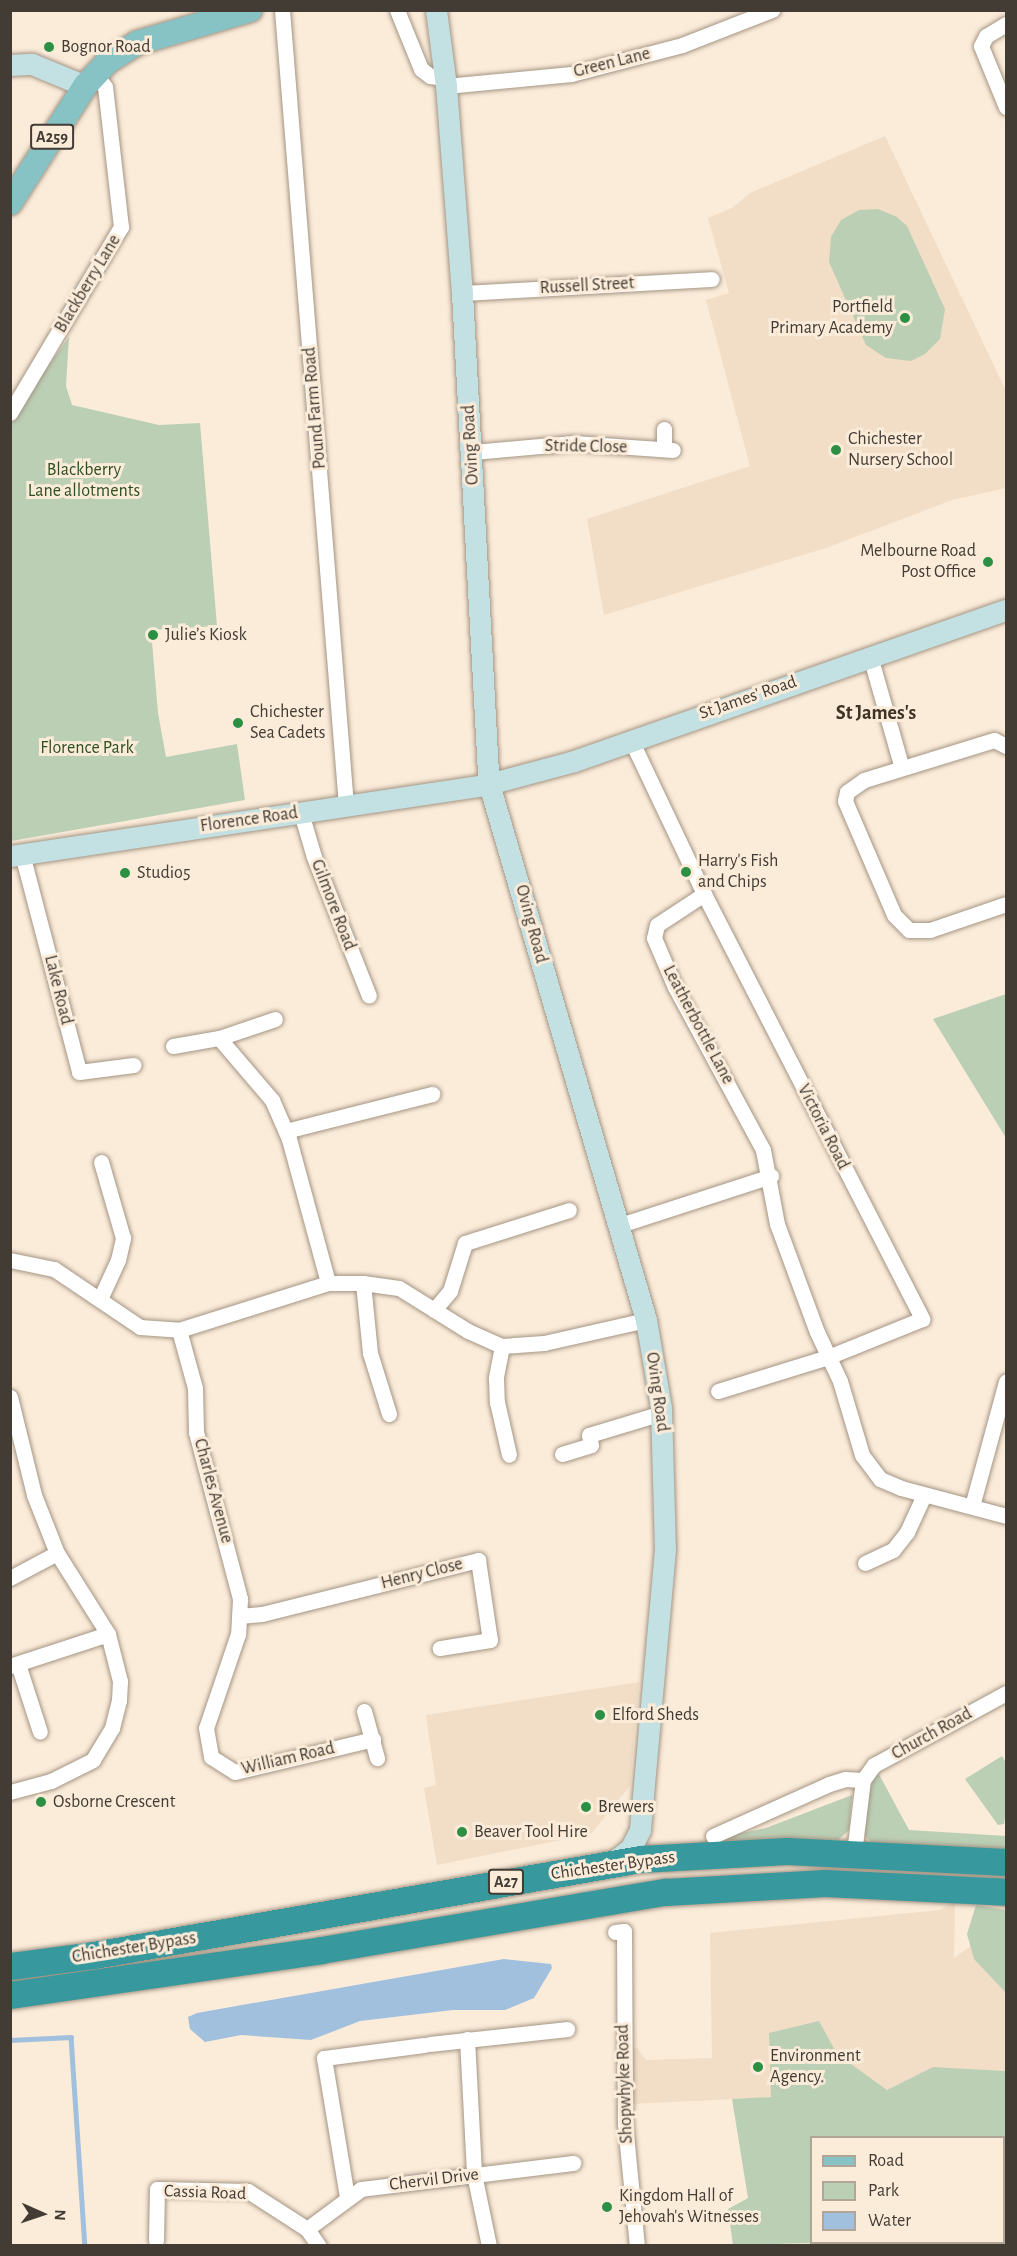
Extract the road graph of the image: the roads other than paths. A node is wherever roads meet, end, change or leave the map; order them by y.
1 (250, 10) edge
2 (282, 10) edge
3 (398, 10) edge
4 (436, 10) edge
5 (772, 10) edge
6 (1006, 24) edge
7 (10, 65) edge
8 (90, 80) junction
9 (445, 82) junction
10 (1006, 107) edge
11 (10, 203) edge
12 (712, 279) dead end
13 (462, 293) junction
14 (10, 413) edge
15 (663, 429) dead end
16 (473, 452) junction
17 (1006, 610) edge
18 (870, 656) junction
19 (631, 740) junction
20 (1006, 746) edge
21 (902, 768) junction
22 (489, 784) junction
23 (346, 805) junction
24 (301, 813) junction
25 (16, 855) edge
26 (704, 894) junction
27 (1006, 904) edge
28 (369, 996) dead end
29 (275, 1019) dead end
30 (219, 1038) junction
31 (173, 1046) dead end
32 (134, 1065) dead end
33 (432, 1094) dead end
34 (288, 1135) junction
35 (101, 1162) dead end
36 (771, 1176) junction
37 (569, 1210) dead end
38 (620, 1225) junction
39 (10, 1260) edge
40 (363, 1282) junction
41 (328, 1283) junction
42 (100, 1299) junction
43 (434, 1310) junction
44 (646, 1320) junction
45 (179, 1330) junction
46 (502, 1346) junction
47 (828, 1357) junction
48 (1006, 1382) edge
49 (718, 1391) dead end
50 (10, 1397) edge
51 (662, 1413) junction
52 (389, 1414) dead end
53 (14, 1428) edge
54 (562, 1454) dead end
55 (509, 1455) dead end
56 (924, 1495) junction
57 (972, 1506) junction
58 (1006, 1516) edge
59 (57, 1553) junction
60 (866, 1563) dead end
61 (10, 1578) edge
62 (239, 1616) junction
63 (108, 1634) junction
64 (440, 1648) dead end
65 (14, 1665) edge
66 (1006, 1693) edge
67 (364, 1711) dead end
68 (40, 1732) dead end
69 (373, 1739) junction
70 (377, 1758) dead end
71 (863, 1780) junction
72 (10, 1792) edge
73 (640, 1826) junction
74 (713, 1836) dead end
75 (854, 1853) junction
76 (676, 1856) junction
77 (1006, 1862) edge
78 (612, 1863) junction
79 (1006, 1892) edge
80 (615, 1932) dead end
81 (10, 1966) edge
82 (10, 1995) edge
83 (567, 2029) dead end
84 (467, 2039) junction
85 (573, 2163) dead end
86 (474, 2174) junction
87 (347, 2197) junction
88 (307, 2229) junction
89 (156, 2240) dead end
90 (318, 2246) edge
91 (489, 2246) edge
92 (637, 2246) edge

1 - 8 main road, A259
2 - 23 street, Pound Farm Road
3 - 9 street
4 - 9 main road, Oving Road
5 - 9 street, Green Lane
6 - 10 street
7 - 8 main road
8 - 11 main road, A259
8 - 14 street, Blackberry Lane
9 - 13 main road, Oving Road
12 - 13 street, Russell Street
13 - 16 main road, Oving Road
15 - 16 street, Stride Close
16 - 22 main road, Oving Road
17 - 18 main road, St James' Road
18 - 19 main road, St James' Road
18 - 21 street
19 - 22 main road, St James' Road
19 - 26 street, Victoria Road
20 - 21 street
21 - 27 street
22 - 23 main road, Florence Road
22 - 38 main road, Oving Road
23 - 24 main road, Florence Road
24 - 25 main road, Florence Road
24 - 28 street, Gilmore Road
25 - 32 street, Lake Road
26 - 36 street, Leatherbottle Lane
26 - 47 street, Victoria Road
29 - 30 street
30 - 31 street
30 - 34 street
33 - 34 street
34 - 41 street
35 - 42 street
36 - 38 street
36 - 47 street, Leatherbottle Lane
37 - 43 street
38 - 44 main road, Oving Road
39 - 42 street
40 - 41 street
40 - 43 street
40 - 52 street
41 - 45 street
42 - 45 street
43 - 46 street
44 - 46 street
44 - 51 main road, Oving Road
45 - 62 street, Charles Avenue
46 - 55 street
47 - 49 street, Victoria Road
47 - 56 street, Leatherbottle Lane
48 - 57 street
50 - 53 street
51 - 54 street
51 - 73 main road, Oving Road
53 - 59 street
56 - 57 street, Leatherbottle Lane
56 - 60 street
57 - 58 street, Leatherbottle Lane
59 - 61 street
59 - 63 street
62 - 64 street, Henry Close
62 - 69 street, William Road
63 - 65 street
63 - 72 street
65 - 68 street
66 - 71 street, Church Road
67 - 69 street
69 - 70 street
71 - 74 street
71 - 75 street
73 - 76 main road
73 - 78 main road, Oving Road
75 - 76 highway, Chichester Bypass / A27
75 - 77 highway, Chichester Bypass / A27
76 - 78 highway, Chichester Bypass / A27
78 - 81 highway, Chichester Bypass / A27
79 - 82 highway, Chichester Bypass / A27
80 - 92 street, Shopwhyke Road
83 - 84 street
84 - 86 street
84 - 87 street
85 - 86 street, Chervil Drive
86 - 87 street, Chervil Drive
86 - 91 street
87 - 88 street, Chervil Drive
88 - 89 street, Cassia Road
88 - 90 street, Cassia Road

